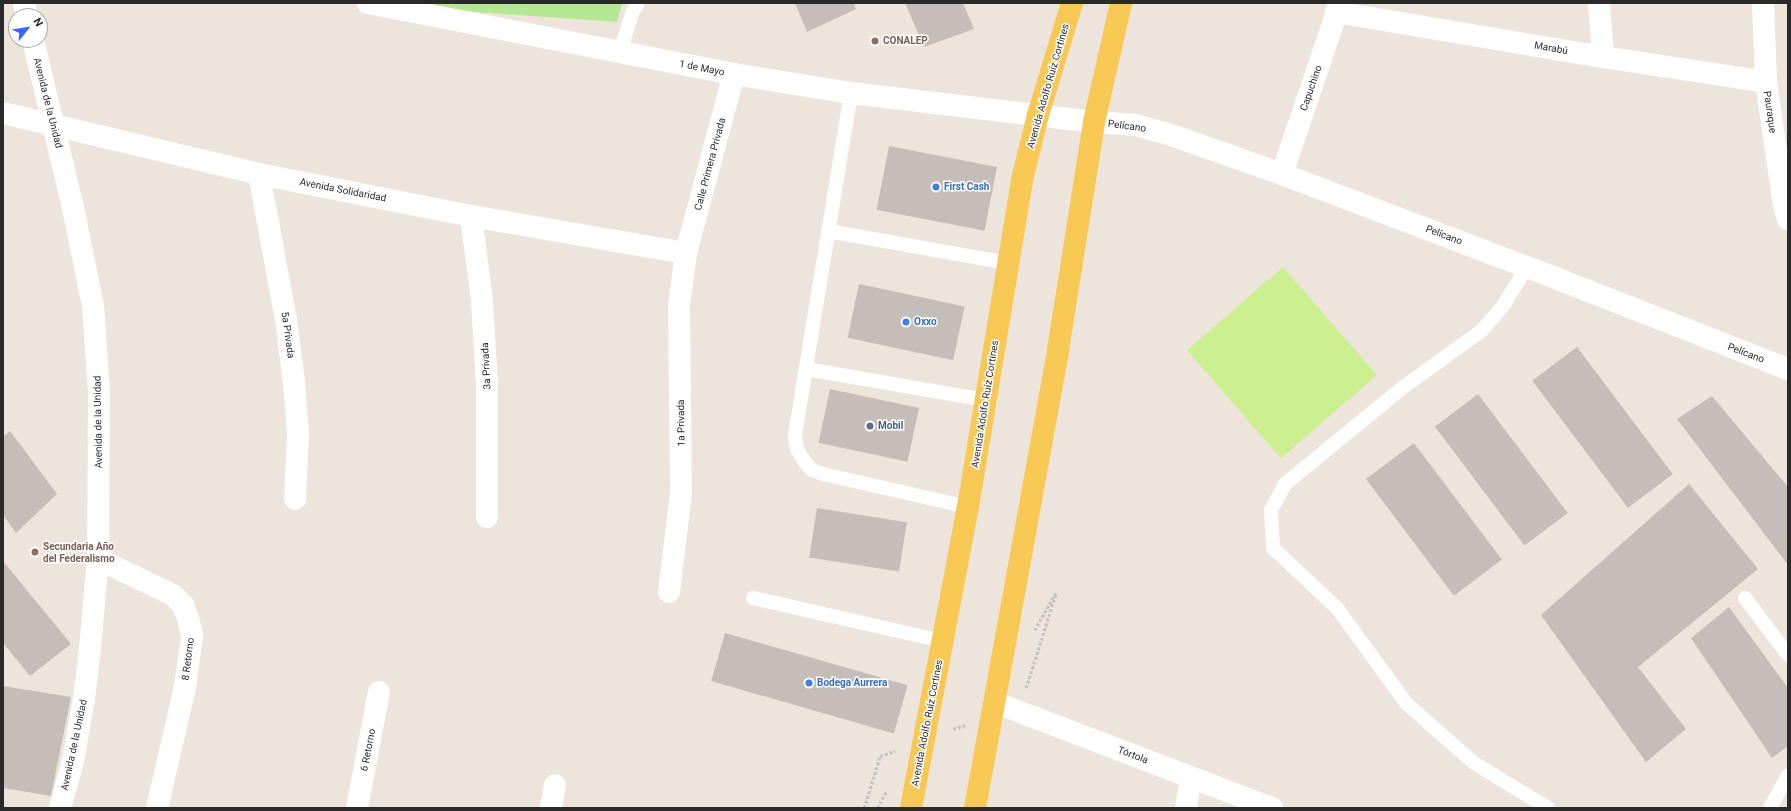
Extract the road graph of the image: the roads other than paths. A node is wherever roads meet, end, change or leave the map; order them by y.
1 (368, 3) edge
2 (638, 3) edge
3 (1072, 3) edge
4 (1121, 3) edge
5 (1599, 3) edge
6 (1763, 3) edge
7 (1338, 8) edge
8 (35, 48) edge
9 (620, 52) junction
10 (1603, 57) junction
11 (734, 74) junction
12 (1766, 82) junction
13 (851, 93) junction
14 (3, 113) edge
15 (1038, 115) junction
16 (1094, 122) junction
17 (54, 125) junction
18 (259, 174) junction
19 (1282, 174) junction
20 (471, 216) junction
21 (1788, 219) edge
22 (828, 231) junction
23 (686, 253) junction
24 (1008, 264) junction
25 (1527, 267) junction
26 (806, 369) junction
27 (1788, 369) edge
28 (986, 400) junction
29 (295, 499) dead end
30 (968, 507) junction
31 (487, 518) dead end
32 (98, 559) junction
33 (669, 592) dead end
34 (753, 598) dead end
35 (1745, 598) dead end
36 (942, 641) junction
37 (1788, 655) edge
38 (380, 692) dead end
39 (994, 702) junction
40 (1788, 776) edge
41 (1191, 777) junction
42 (555, 786) dead end
43 (60, 808) edge
44 (157, 808) edge
45 (357, 808) edge
46 (551, 808) edge
47 (911, 808) edge
48 (975, 808) edge
49 (1186, 808) edge
50 (1272, 808) edge
51 (1548, 808) edge
52 (1770, 808) edge

1 - 9 street, 1 de Mayo
2 - 9 lane
3 - 15 main road, Avenida Adolfo Ruíz Cortines
4 - 16 main road
5 - 10 street
6 - 12 street, Pauraque
7 - 10 street, Marabú
7 - 19 street, Capuchino
8 - 17 street, Avenida de la Unidad
9 - 11 street, 1 de Mayo
10 - 12 street, Marabú
11 - 13 street, 1 de Mayo
11 - 23 street, Calle Primera Privada
12 - 21 street, Pauraque
13 - 15 street, 1 de Mayo
13 - 22 lane
14 - 17 street, Avenida Solidaridad
15 - 16 street, Pelícano
15 - 24 main road, Avenida Adolfo Ruíz Cortines
16 - 19 street, Pelícano
16 - 39 main road
17 - 18 street, Avenida Solidaridad
17 - 32 street, Avenida de la Unidad
18 - 20 street, Avenida Solidaridad
18 - 29 street, 5a Privada
19 - 25 street, Pelícano
20 - 23 street, Avenida Solidaridad
20 - 31 street, 3a Privada
22 - 24 lane
22 - 26 lane
23 - 33 street, 1a Privada
24 - 28 main road, Avenida Adolfo Ruíz Cortines
25 - 27 street, Pelícano
25 - 51 lane
26 - 28 lane
26 - 30 lane
28 - 30 main road, Avenida Adolfo Ruíz Cortines
30 - 36 main road, Avenida Adolfo Ruíz Cortines
32 - 43 street, Avenida de la Unidad
32 - 44 street, 8 Retorno
34 - 36 lane
35 - 37 lane
36 - 47 main road, Avenida Adolfo Ruíz Cortines
38 - 45 street, 6 Retorno
39 - 41 street, Tórtola
39 - 48 main road
40 - 52 lane
41 - 49 street
41 - 50 street, Tórtola
42 - 46 street

